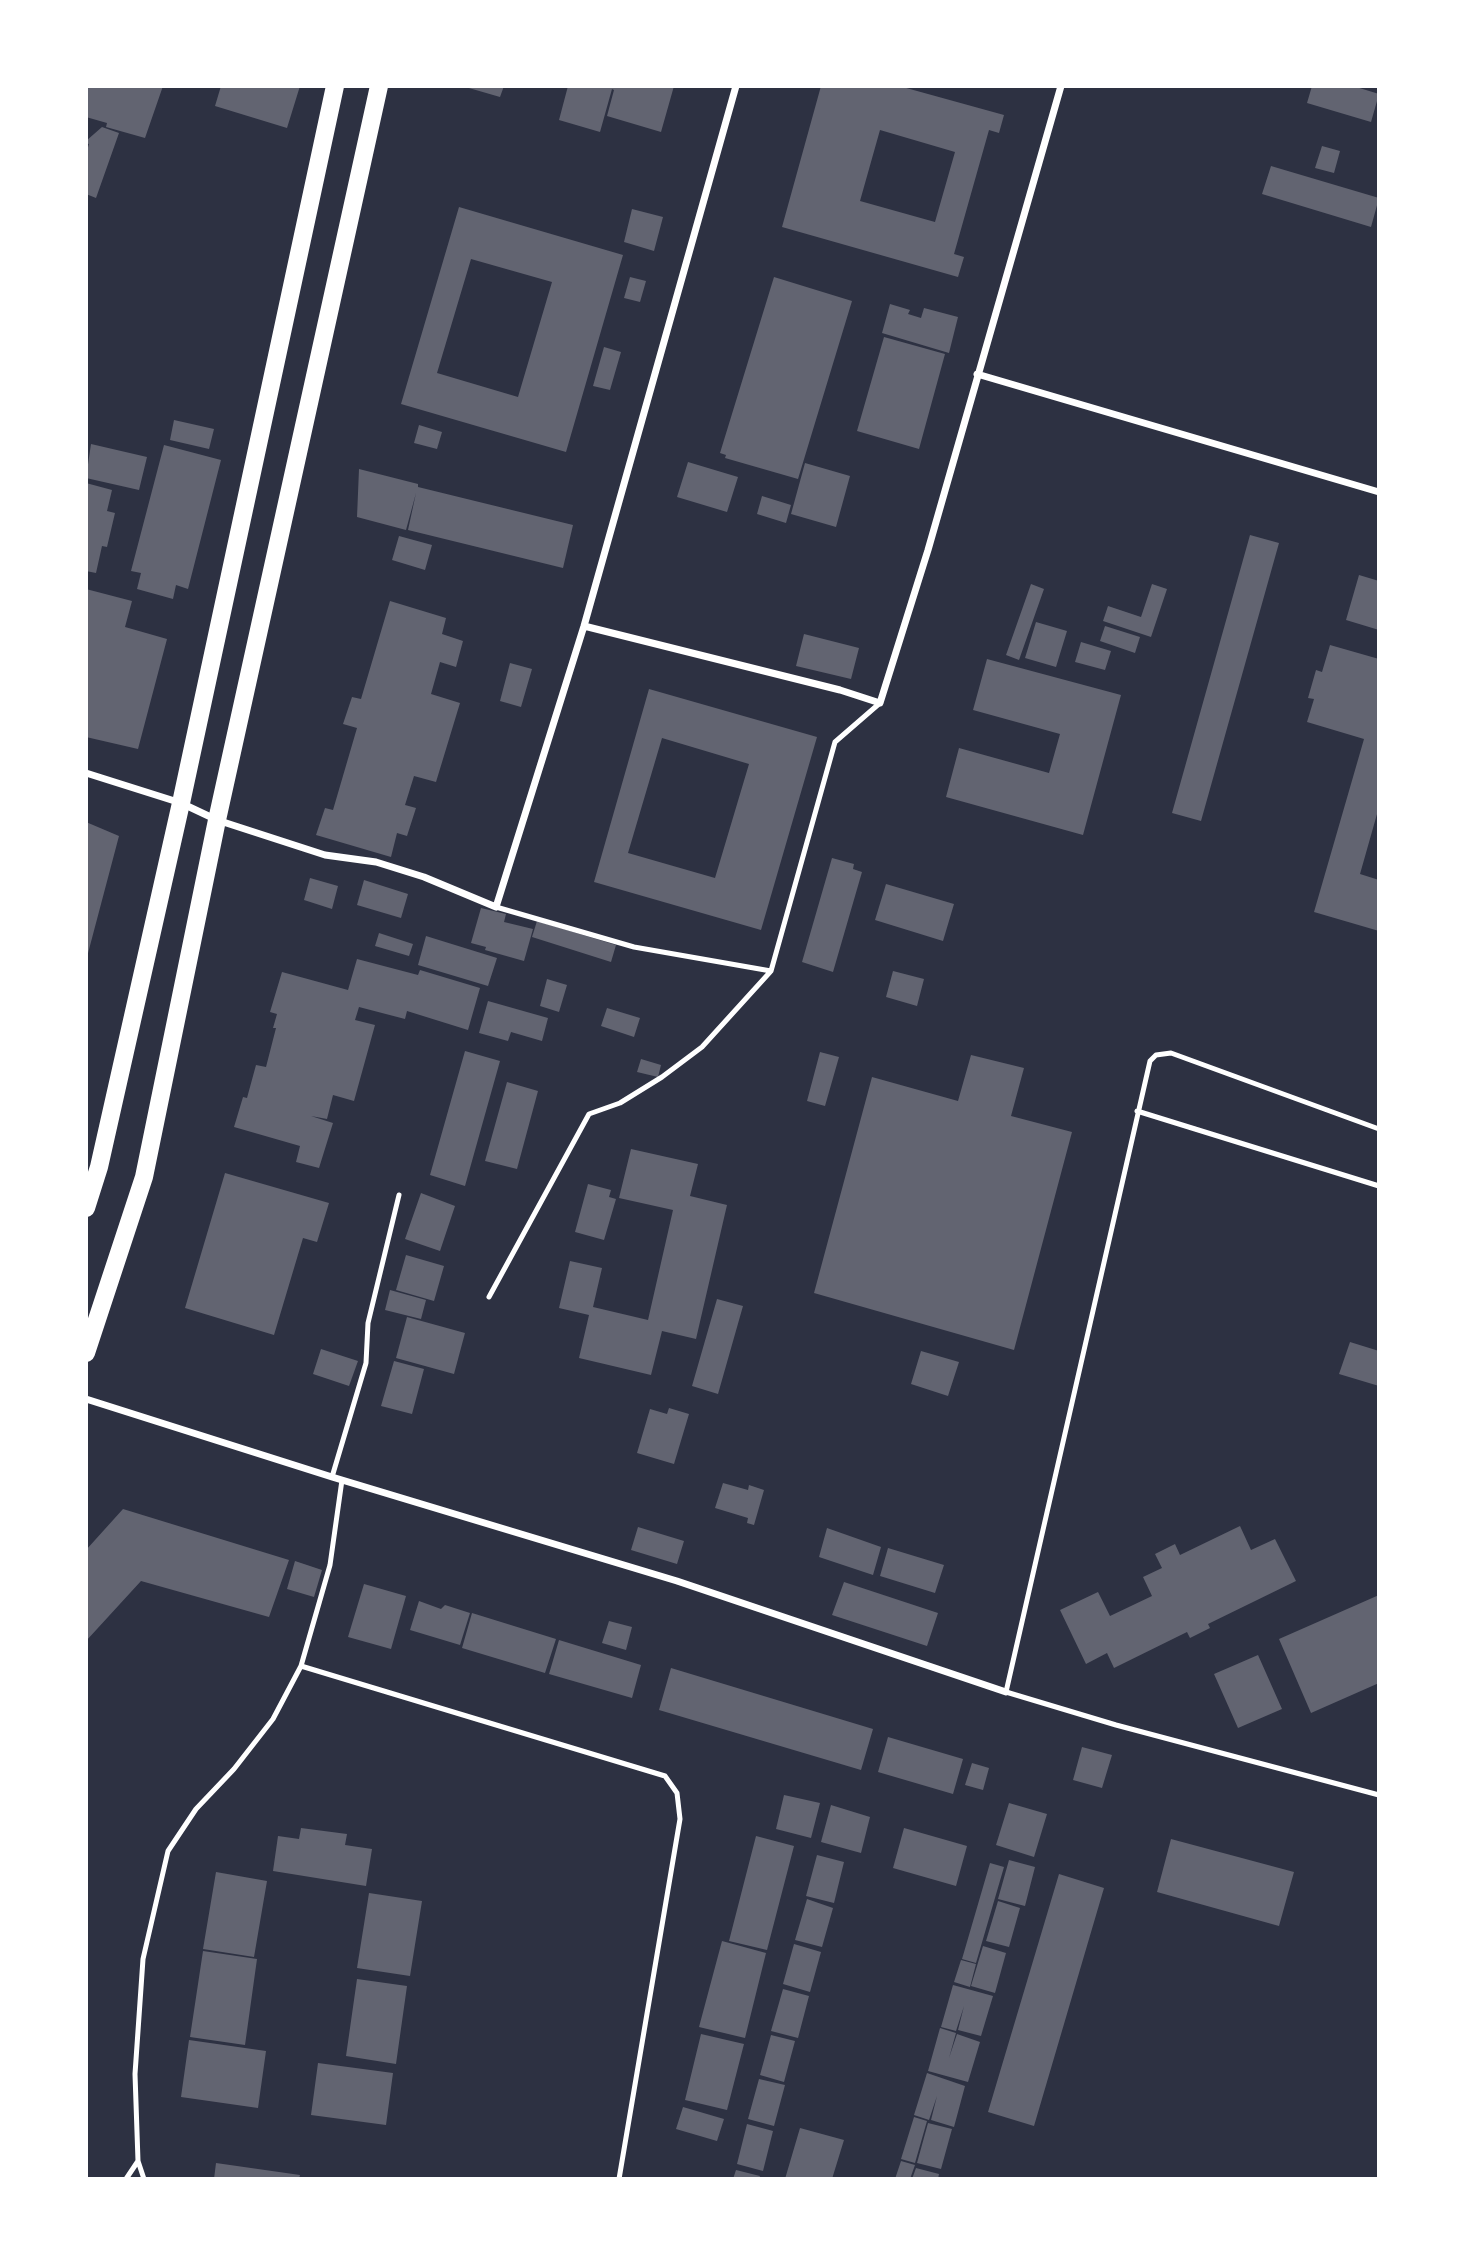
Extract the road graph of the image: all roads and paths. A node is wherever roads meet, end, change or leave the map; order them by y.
1 (335, 86) edge
2 (379, 86) edge
3 (736, 86) edge
4 (1060, 86) edge
5 (977, 374) junction
6 (1379, 492) edge
7 (584, 626) junction
8 (880, 704) junction
9 (86, 773) edge
10 (181, 803) junction
11 (216, 820) junction
12 (496, 907) junction
13 (771, 971) junction
14 (1137, 1111) junction
15 (1379, 1129) edge
16 (1379, 1186) edge
17 (399, 1195) dead end
18 (86, 1208) edge
19 (489, 1297) dead end
20 (86, 1353) edge
21 (86, 1399) edge
22 (332, 1477) junction
23 (342, 1480) junction
24 (302, 1666) junction
25 (1006, 1692) junction
26 (1379, 1795) edge
27 (138, 2161) junction
28 (126, 2179) edge
29 (144, 2179) edge
30 (619, 2179) edge

1 - 10 main road
2 - 11 main road
3 - 7 street
4 - 5 street
5 - 6 street
5 - 8 street
7 - 8 street
7 - 12 street
8 - 13 lane
9 - 10 street
10 - 11 street
10 - 18 main road
11 - 12 street
11 - 20 main road
12 - 13 lane
13 - 19 lane
14 - 15 lane
14 - 16 lane
14 - 25 lane
17 - 22 lane
21 - 22 street
22 - 23 street
23 - 24 lane
23 - 25 street
24 - 27 lane
24 - 30 lane
25 - 26 lane
27 - 28 lane
27 - 29 lane

